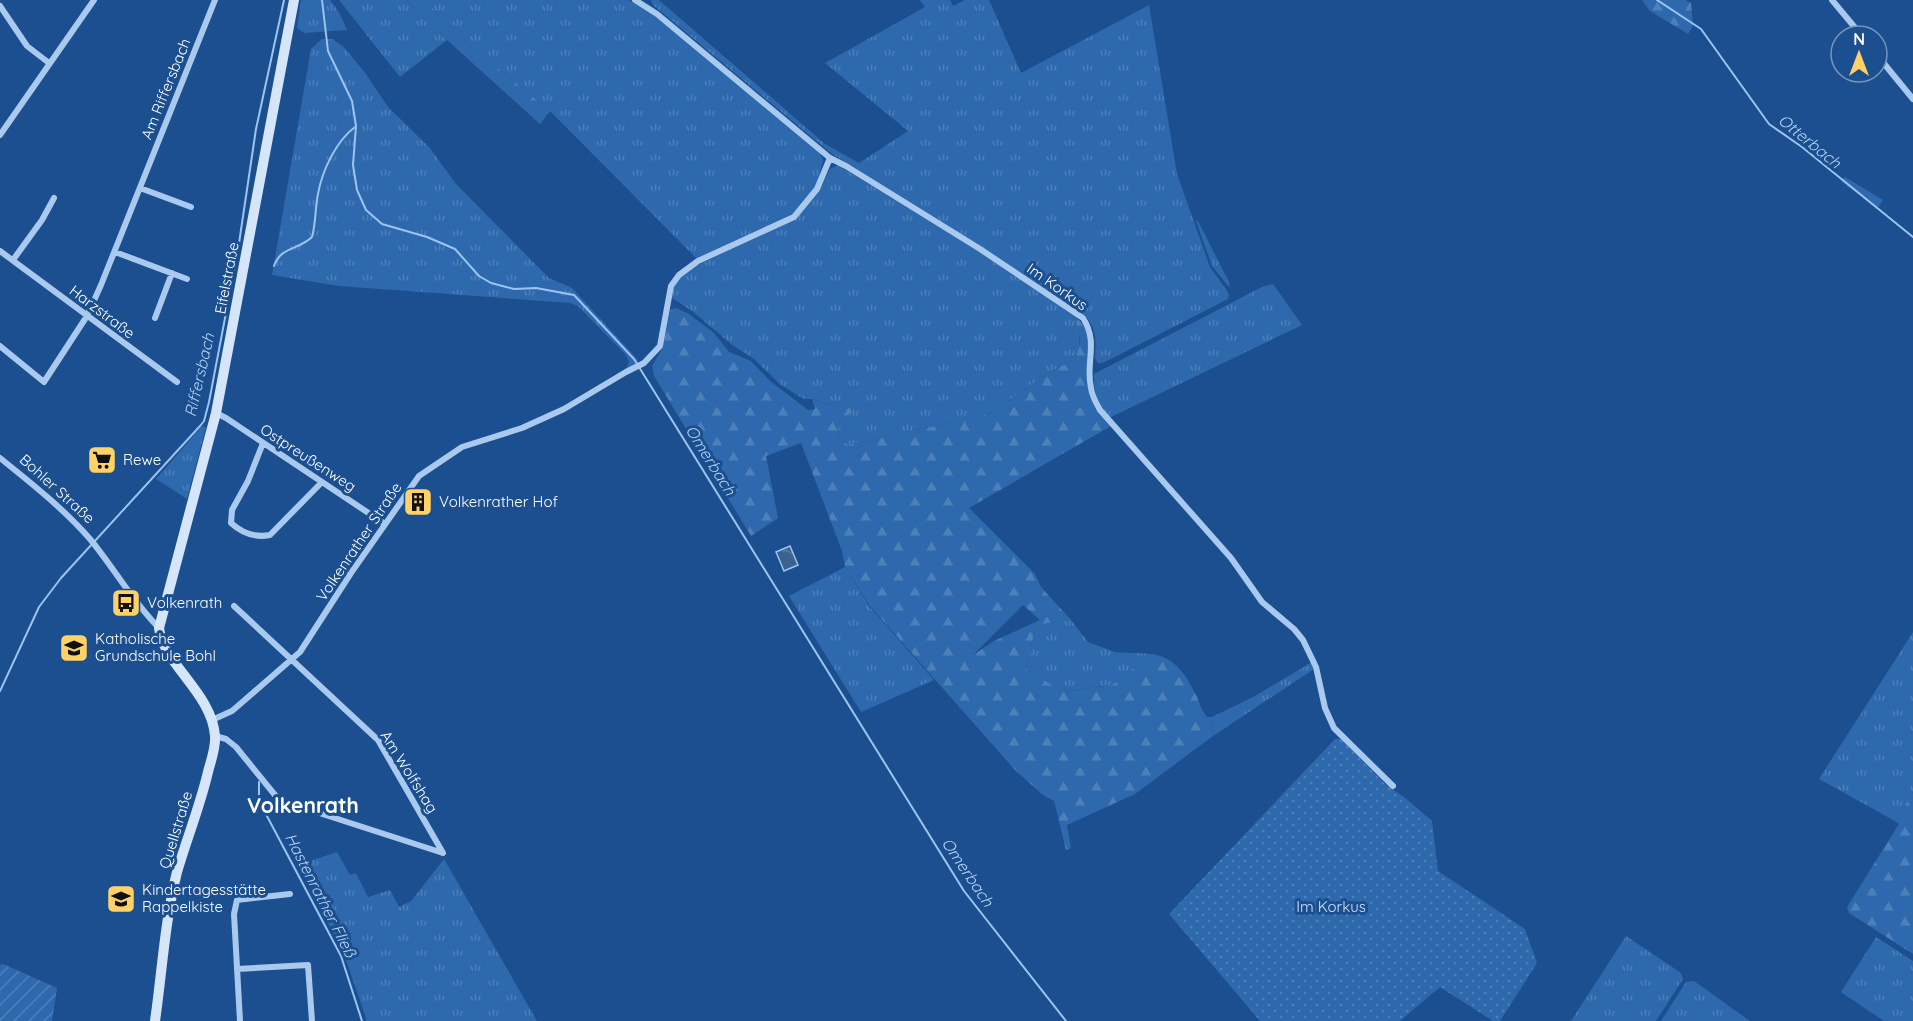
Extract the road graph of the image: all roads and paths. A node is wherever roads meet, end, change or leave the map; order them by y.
1 (94, 0) edge
2 (215, 0) edge
3 (294, 0) edge
4 (635, 0) edge
5 (1832, 0) edge
6 (0, 6) edge
7 (1852, 24) edge
8 (50, 63) junction
9 (1889, 70) edge
10 (1913, 99) edge
11 (0, 135) edge
12 (830, 158) junction
13 (140, 188) junction
14 (54, 198) dead end
15 (191, 207) dead end
16 (0, 251) edge
17 (115, 252) junction
18 (13, 260) junction
19 (172, 273) junction
20 (187, 279) dead end
21 (87, 316) junction
22 (155, 318) dead end
23 (0, 346) edge
24 (177, 382) dead end
25 (216, 413) junction
26 (262, 443) junction
27 (0, 458) edge
28 (322, 482) junction
29 (385, 524) junction
30 (234, 606) dead end
31 (159, 628) junction
32 (294, 660) junction
33 (212, 720) junction
34 (215, 736) junction
35 (1393, 786) dead end
36 (290, 894) dead end
37 (237, 969) junction
38 (155, 1021) edge
39 (240, 1021) edge
40 (312, 1021) edge

1 - 8 street
2 - 13 street, Am Riffersbach
3 - 25 main road, Eifelstraße
4 - 12 street, Im Korkus
5 - 7 street
6 - 8 street
8 - 11 street
9 - 10 street
12 - 29 street, Volkenrather Straße
12 - 35 street, Im Korkus
13 - 15 street
13 - 17 street, Am Riffersbach
14 - 18 street
16 - 18 street, Harzstraße
17 - 19 street
17 - 21 street, Am Riffersbach
18 - 21 street, Harzstraße
19 - 20 street
19 - 22 street
21 - 23 street, Am Riffersbach
21 - 24 street, Harzstraße
25 - 26 street, Ostpreußenweg
25 - 31 main road, Eifelstraße
26 - 28 street, Ostpreußenweg
26 - 28 street
27 - 31 street, Bohler Straße
28 - 29 street, Ostpreußenweg
29 - 32 street, Volkenrather Straße
30 - 32 street
31 - 33 main road, Bohler Straße
32 - 33 street, Volkenrather Straße
32 - 34 street, Am Wolfshag
33 - 34 main road, Quellstraße
34 - 38 main road, Quellstraße
36 - 37 street
37 - 39 street
37 - 40 street

